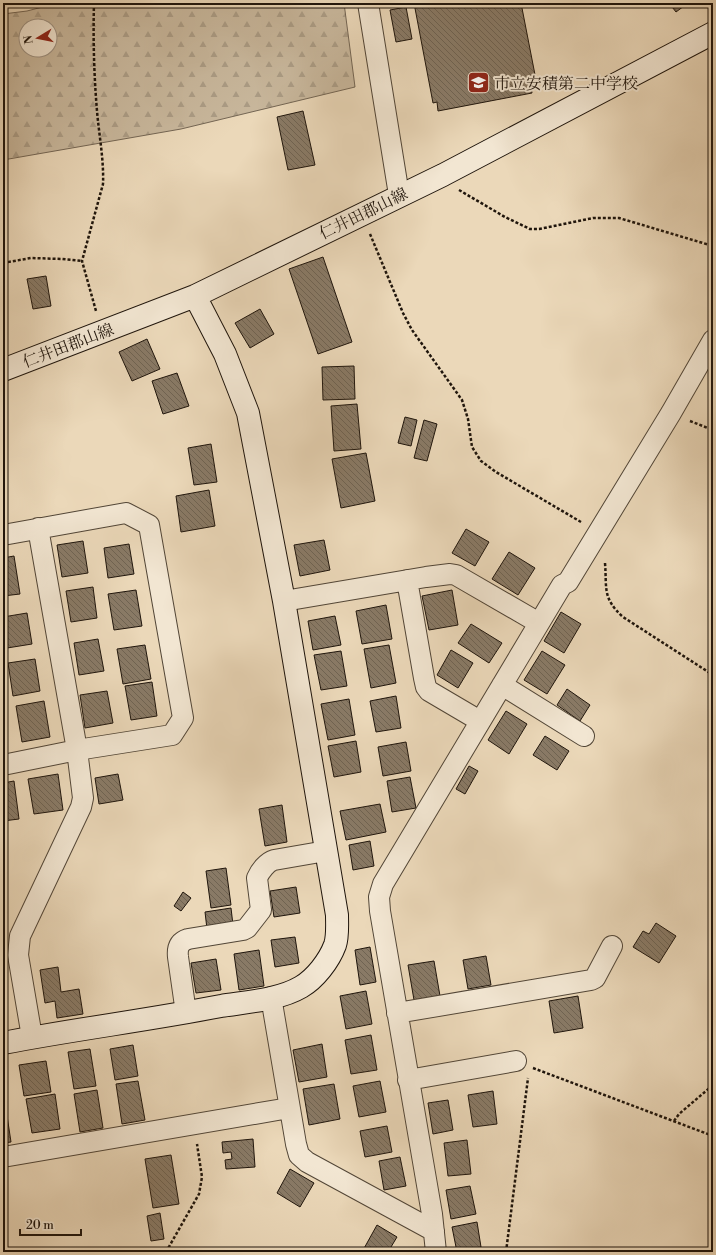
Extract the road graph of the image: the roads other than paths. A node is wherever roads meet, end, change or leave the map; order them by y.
1 (368, 3) edge
2 (713, 33) edge
3 (399, 195) junction
4 (195, 296) junction
5 (713, 340) edge
6 (3, 370) edge
7 (38, 528) junction
8 (3, 535) edge
9 (407, 580) junction
10 (284, 601) junction
11 (539, 623) junction
12 (502, 685) junction
13 (480, 722) junction
14 (584, 736) dead end
15 (77, 750) junction
16 (3, 765) edge
17 (326, 851) junction
18 (612, 946) dead end
19 (12, 969) edge
20 (271, 997) junction
21 (186, 1013) junction
22 (397, 1013) junction
23 (32, 1037) junction
24 (3, 1042) edge
25 (523, 1064) road end
26 (408, 1080) junction
27 (289, 1108) junction
28 (3, 1157) edge
29 (434, 1231) junction
30 (436, 1252) edge

1 - 3 street
2 - 3 street, 仁井田郡山線
3 - 4 street, 仁井田郡山線
4 - 6 street, 仁井田郡山線
4 - 10 street
5 - 11 street
7 - 8 street
7 - 15 street
7 - 15 street
9 - 10 street
9 - 11 street
9 - 13 street
10 - 17 street
11 - 12 street
12 - 13 street
12 - 14 street
13 - 22 street
15 - 16 street
15 - 19 street
17 - 20 street
17 - 21 street
18 - 22 street
19 - 23 street
20 - 21 street
20 - 27 street
21 - 23 street
22 - 26 street
23 - 24 street
25 - 26 street
26 - 29 street
27 - 28 street
27 - 29 street
29 - 30 street

